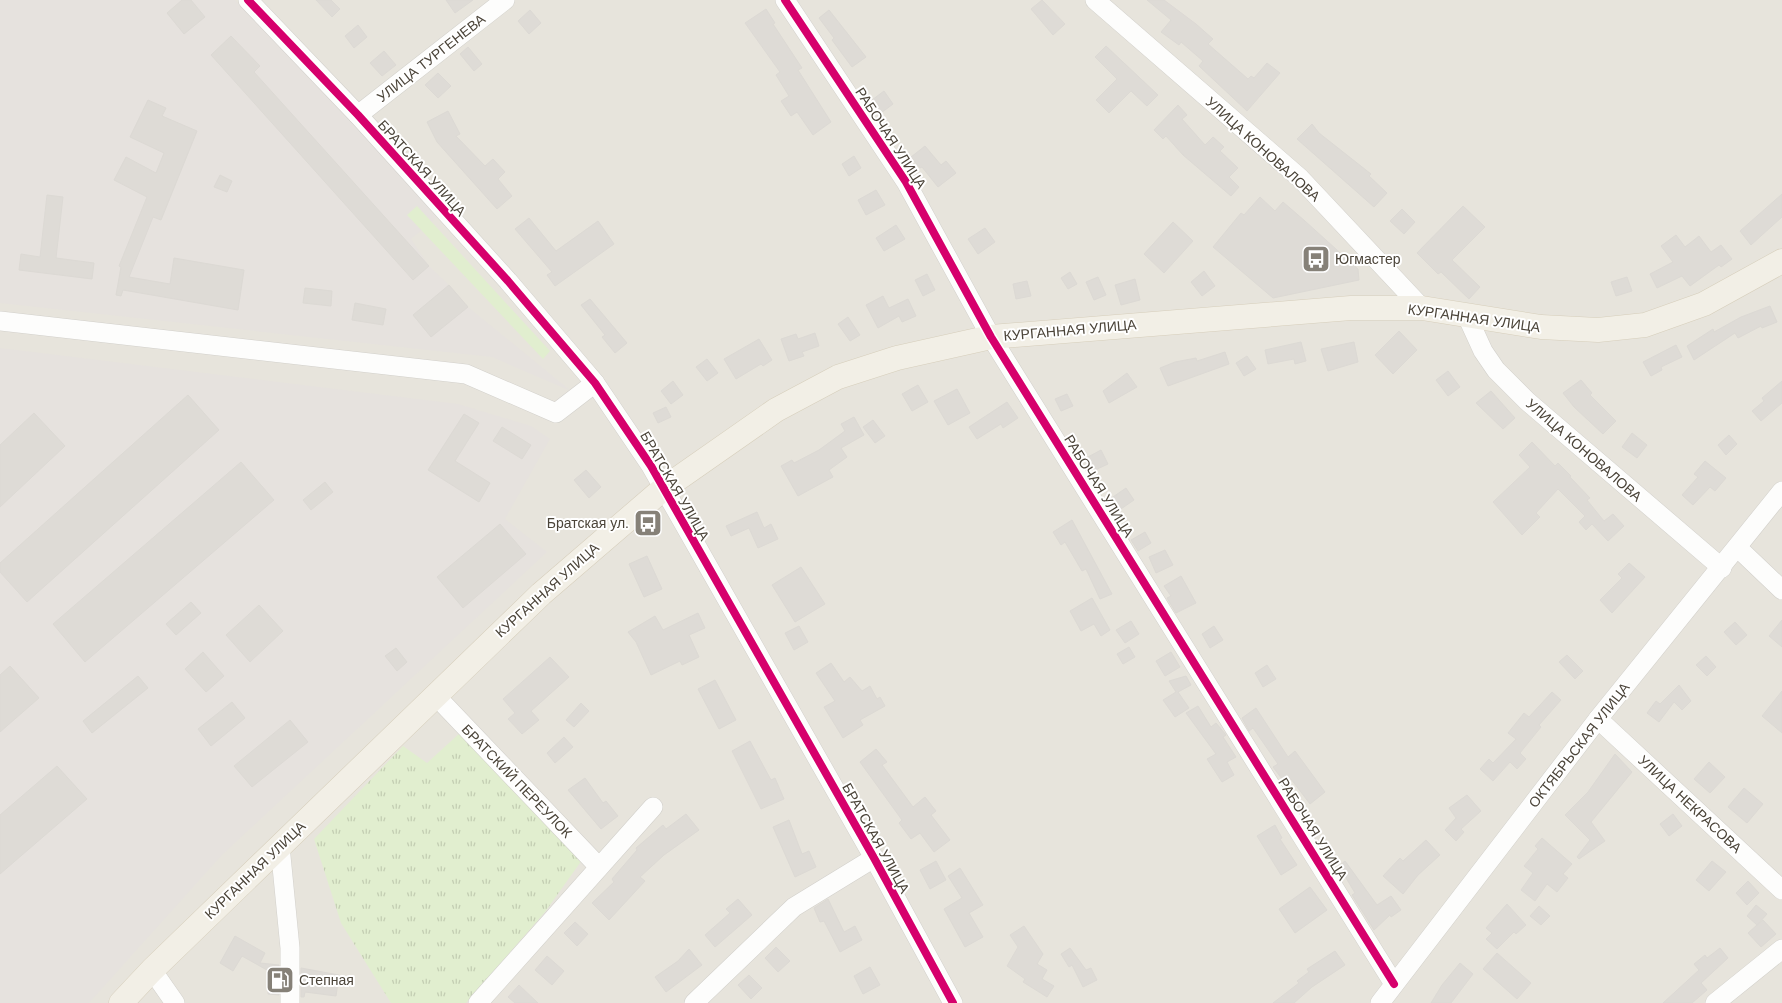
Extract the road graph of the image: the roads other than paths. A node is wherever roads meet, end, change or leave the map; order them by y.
1 (248, 0) edge
2 (505, 0) edge
3 (785, 0) edge
4 (1095, 0) edge
5 (358, 116) junction
6 (1782, 261) edge
7 (1422, 308) junction
8 (1467, 316) junction
9 (0, 321) edge
10 (991, 337) junction
11 (595, 383) junction
12 (663, 489) junction
13 (1782, 491) edge
14 (1738, 548) junction
15 (1722, 568) junction
16 (1782, 590) edge
17 (435, 695) junction
18 (1598, 719) junction
19 (653, 807) dead end
20 (280, 846) junction
21 (874, 858) junction
22 (599, 867) junction
23 (1782, 890) edge
24 (1782, 949) edge
25 (152, 970) junction
26 (1394, 984) junction
27 (121, 1003) edge
28 (176, 1003) edge
29 (290, 1003) edge
30 (478, 1003) edge
31 (694, 1003) edge
32 (953, 1003) edge
33 (1380, 1003) edge
34 (1715, 1003) edge

1 - 5 street, БРАТСКАЯ УЛИЦА
2 - 5 street, УЛИЦА ТУРГЕНЕВА
3 - 10 street, РАБОЧАЯ УЛИЦА
4 - 7 street, УЛИЦА КОНОВАЛОВА
5 - 11 street, БРАТСКАЯ УЛИЦА
6 - 8 main road, КУРГАННАЯ УЛИЦА
7 - 8 main road, КУРГАННАЯ УЛИЦА
7 - 10 main road, КУРГАННАЯ УЛИЦА
8 - 15 street, УЛИЦА КОНОВАЛОВА
9 - 11 street
10 - 12 main road, КУРГАННАЯ УЛИЦА
10 - 26 street, РАБОЧАЯ УЛИЦА
11 - 12 street, БРАТСКАЯ УЛИЦА
12 - 17 main road, КУРГАННАЯ УЛИЦА
12 - 21 street, БРАТСКАЯ УЛИЦА
13 - 14 street, ОКТЯБРЬСКАЯ УЛИЦА
14 - 15 street, ОКТЯБРЬСКАЯ УЛИЦА
14 - 16 street
15 - 18 street, ОКТЯБРЬСКАЯ УЛИЦА
17 - 20 main road, КУРГАННАЯ УЛИЦА
17 - 22 street, БРАТСКИЙ ПЕРЕУЛОК
18 - 23 street, УЛИЦА НЕКРАСОВА
18 - 26 street, ОКТЯБРЬСКАЯ УЛИЦА
19 - 22 street
20 - 25 main road, КУРГАННАЯ УЛИЦА
20 - 29 street
21 - 31 street
21 - 32 street, БРАТСКАЯ УЛИЦА
22 - 30 street
24 - 34 street
25 - 27 main road, КУРГАННАЯ УЛИЦА
25 - 28 street
26 - 33 street, ОКТЯБРЬСКАЯ УЛИЦА

